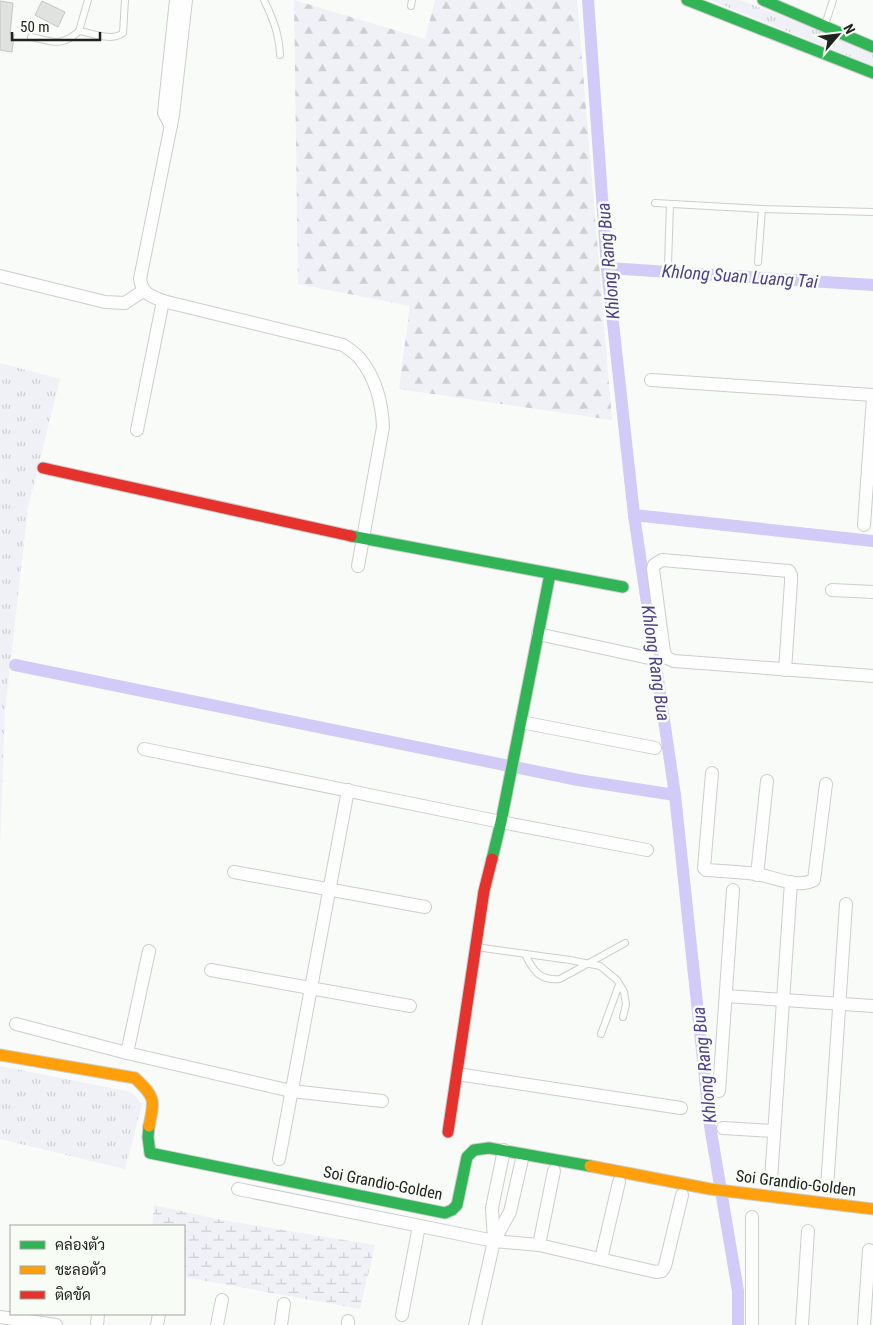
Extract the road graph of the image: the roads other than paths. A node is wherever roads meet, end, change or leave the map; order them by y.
1 (88, 0) edge
2 (125, 0) edge
3 (264, 0) edge
4 (687, 0) edge
5 (833, 0) edge
6 (181, 1) edge
7 (769, 1) edge
8 (825, 25) junction
9 (79, 31) junction
10 (31, 37) dead end
11 (873, 47) edge
12 (280, 55) dead end
13 (873, 73) edge
14 (655, 203) dead end
15 (670, 204) junction
16 (762, 209) junction
17 (873, 212) edge
18 (758, 262) dead end
19 (668, 264) dead end
20 (0, 276) edge
21 (143, 290) junction
22 (163, 301) junction
23 (651, 380) dead end
24 (873, 397) edge
25 (136, 430) dead end
26 (43, 468) dead end
27 (864, 525) dead end
28 (363, 539) junction
29 (358, 566) dead end
30 (550, 574) junction
31 (623, 587) dead end
32 (832, 590) dead end
33 (873, 592) edge
34 (538, 634) junction
35 (649, 658) dead end
36 (785, 670) junction
37 (873, 676) edge
38 (521, 722) junction
39 (655, 748) dead end
40 (144, 750) dead end
41 (712, 773) dead end
42 (767, 781) dead end
43 (826, 784) dead end
44 (348, 790) junction
45 (501, 822) junction
46 (647, 850) dead end
47 (234, 872) dead end
48 (758, 874) junction
49 (791, 882) junction
50 (330, 889) junction
51 (733, 890) dead end
52 (846, 904) dead end
53 (425, 907) dead end
54 (625, 943) dead end
55 (476, 947) junction
56 (149, 951) dead end
57 (525, 954) junction
58 (588, 964) junction
59 (211, 970) dead end
60 (619, 984) junction
61 (311, 988) junction
62 (726, 996) junction
63 (782, 1000) junction
64 (838, 1003) junction
65 (410, 1006) dead end
66 (873, 1006) edge
67 (623, 1017) dead end
68 (16, 1024) dead end
69 (601, 1034) dead end
70 (127, 1053) junction
71 (0, 1056) edge
72 (457, 1074) junction
73 (291, 1091) junction
74 (719, 1091) dead end
75 (382, 1101) dead end
76 (681, 1108) dead end
77 (723, 1128) dead end
78 (774, 1131) junction
79 (448, 1132) dead end
80 (504, 1150) junction
81 (523, 1154) junction
82 (279, 1159) dead end
83 (554, 1171) dead end
84 (771, 1180) dead end
85 (619, 1182) dead end
86 (827, 1188) dead end
87 (238, 1189) dead end
88 (682, 1194) dead end
89 (873, 1209) edge
90 (752, 1217) dead end
91 (419, 1226) junction
92 (808, 1231) dead end
93 (494, 1241) junction
94 (539, 1245) junction
95 (869, 1250) dead end
96 (602, 1259) junction
97 (222, 1300) dead end
98 (284, 1304) dead end
99 (402, 1315) dead end
100 (0, 1317) edge
101 (36, 1320) edge
102 (56, 1325) edge
103 (217, 1325) edge
104 (282, 1325) edge
105 (475, 1325) edge
106 (752, 1325) edge
107 (802, 1325) edge
108 (864, 1325) edge

1 - 9 lane
2 - 9 lane
3 - 12 lane
4 - 13 street
5 - 8 lane
6 - 21 street
7 - 8 street
8 - 11 street
9 - 10 lane
14 - 15 lane
15 - 16 lane
15 - 19 lane
16 - 17 lane
16 - 18 lane
20 - 21 street
21 - 22 street
22 - 25 street
22 - 28 street
23 - 24 street
24 - 27 street
26 - 28 street
28 - 29 street
28 - 30 street
30 - 31 street
30 - 34 street
32 - 33 street
34 - 35 street
34 - 38 street
36 - 36 street
36 - 37 street
38 - 39 street
38 - 45 street
40 - 44 street
41 - 48 street
42 - 48 street
43 - 49 street
44 - 45 street
44 - 50 street
45 - 46 street
45 - 55 street
47 - 50 street
48 - 49 street
49 - 63 street
50 - 53 street
50 - 61 street
51 - 62 street
52 - 64 street
54 - 58 lane
55 - 57 lane
55 - 72 street
56 - 70 street
57 - 58 lane
57 - 58 lane
58 - 60 lane
59 - 61 street
60 - 67 lane
60 - 69 lane
61 - 65 street
61 - 73 street
62 - 63 street
62 - 74 street
63 - 64 street
63 - 78 street
64 - 66 street
64 - 86 street
68 - 70 street
70 - 73 street
71 - 80 street, Soi Grandio-Golden
72 - 76 street
72 - 79 street
73 - 75 street
73 - 82 street
77 - 78 street
78 - 84 street
80 - 81 street, Soi Grandio-Golden
80 - 93 street
81 - 89 street, Soi Grandio-Golden
81 - 93 street
83 - 94 street
85 - 96 street
87 - 91 street
88 - 96 street
90 - 106 street
91 - 93 street
91 - 99 street
92 - 107 street
93 - 94 street
93 - 105 street
94 - 96 street
95 - 108 street
97 - 103 street
98 - 104 street
100 - 101 street
101 - 102 street

